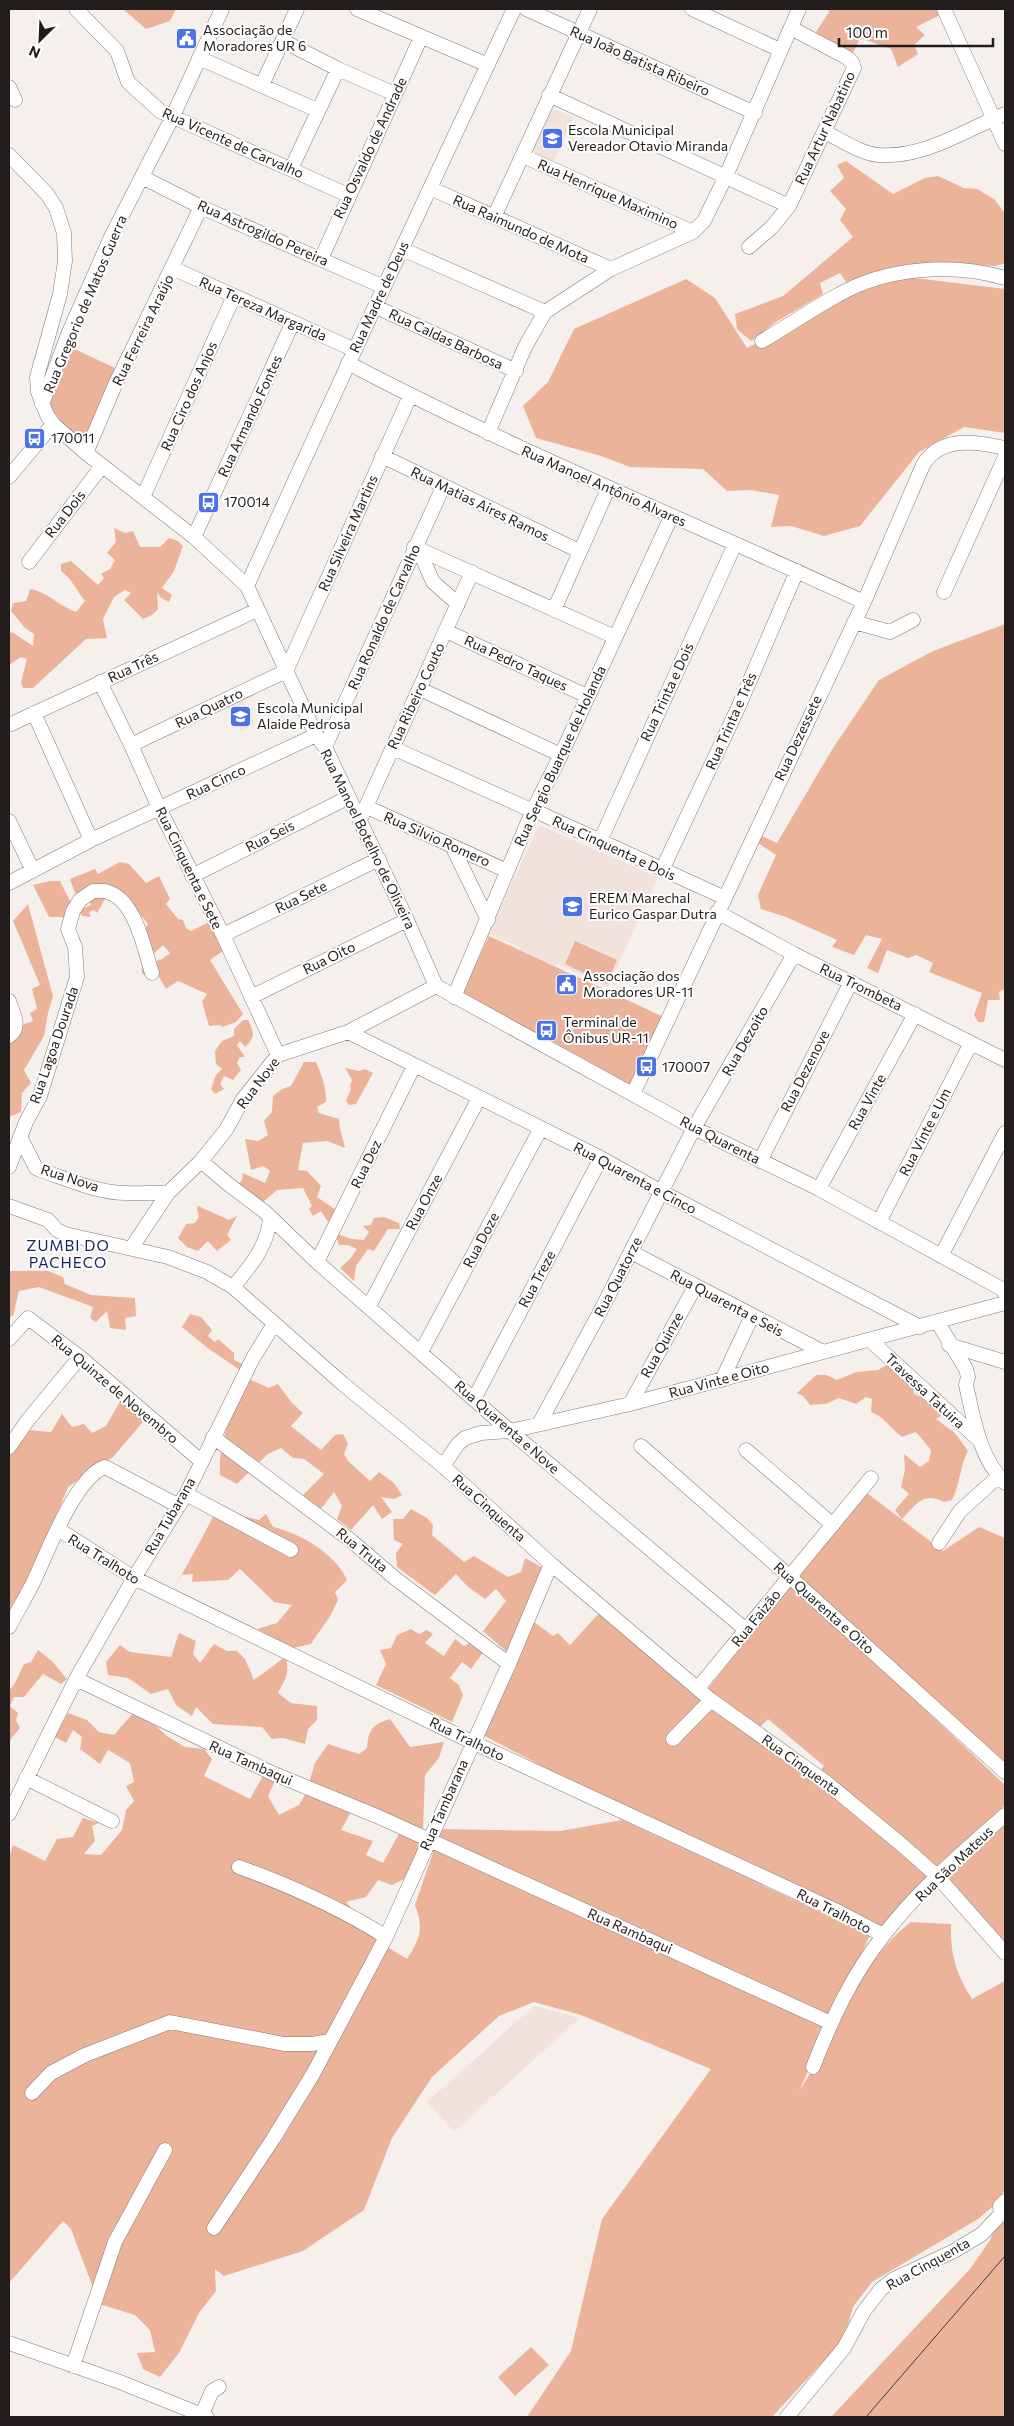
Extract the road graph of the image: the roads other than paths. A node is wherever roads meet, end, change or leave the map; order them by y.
1 (76, 9) edge
2 (222, 9) edge
3 (297, 9) edge
4 (357, 9) edge
5 (514, 9) edge
6 (526, 9) edge
7 (590, 9) edge
8 (692, 9) edge
9 (799, 9) edge
10 (944, 9) edge
11 (791, 28) junction
12 (578, 34) junction
13 (421, 37) junction
14 (283, 41) junction
15 (780, 50) junction
16 (199, 58) junction
17 (488, 65) junction
18 (338, 69) junction
19 (262, 85) junction
20 (9, 86) edge
21 (395, 94) junction
22 (549, 95) junction
23 (14, 100) dead end
24 (317, 110) junction
25 (755, 113) junction
26 (999, 117) edge
27 (172, 118) junction
28 (825, 132) junction
29 (1005, 144) edge
30 (9, 155) edge
31 (523, 156) junction
32 (291, 169) junction
33 (142, 178) junction
34 (726, 178) junction
35 (430, 188) junction
36 (348, 195) junction
37 (789, 206) junction
38 (201, 207) junction
39 (494, 216) junction
40 (693, 232) junction
41 (749, 247) dead end
42 (402, 248) junction
43 (320, 258) junction
44 (172, 268) junction
45 (612, 269) junction
46 (1005, 278) edge
47 (384, 287) junction
48 (234, 296) junction
49 (376, 307) junction
50 (545, 312) junction
51 (293, 322) junction
52 (762, 341) dead end
53 (354, 350) junction
54 (348, 364) junction
55 (516, 372) junction
56 (410, 396) junction
57 (42, 404) junction
58 (53, 424) junction
59 (488, 433) junction
60 (1005, 448) edge
61 (86, 453) junction
62 (382, 456) junction
63 (1005, 457) edge
64 (102, 466) junction
65 (10, 474) edge
66 (443, 487) junction
67 (608, 489) junction
68 (143, 497) junction
69 (671, 517) junction
70 (194, 538) junction
71 (735, 544) junction
72 (416, 548) junction
73 (579, 551) junction
74 (29, 562) dead end
75 (797, 571) junction
76 (472, 572) junction
77 (247, 586) junction
78 (944, 592) dead end
79 (864, 602) junction
80 (458, 604) junction
81 (257, 610) junction
82 (554, 610) junction
83 (913, 620) dead end
84 (854, 622) junction
85 (446, 631) junction
86 (615, 637) junction
87 (286, 671) junction
88 (100, 682) junction
89 (420, 689) junction
90 (587, 696) junction
91 (34, 713) junction
92 (9, 725) edge
93 (316, 735) junction
94 (131, 745) junction
95 (326, 747) junction
96 (393, 748) junction
97 (561, 755) junction
98 (349, 797) junction
99 (367, 807) junction
100 (159, 808) junction
101 (533, 811) junction
102 (360, 820) junction
103 (9, 821) edge
104 (91, 840) junction
105 (600, 841) junction
106 (452, 846) junction
107 (379, 859) junction
108 (507, 870) junction
109 (662, 870) junction
110 (33, 872) junction
111 (192, 876) junction
112 (9, 883) edge
113 (723, 897) junction
114 (717, 912) junction
115 (408, 920) junction
116 (488, 920) junction
117 (222, 935) junction
118 (794, 954) junction
119 (152, 973) dead end
120 (851, 982) junction
121 (436, 986) junction
122 (252, 997) junction
123 (454, 997) junction
124 (9, 1001) edge
125 (915, 1014) junction
126 (348, 1032) junction
127 (9, 1036) edge
128 (972, 1043) junction
129 (278, 1055) junction
130 (1005, 1060) edge
131 (414, 1066) junction
132 (633, 1094) junction
133 (479, 1098) junction
134 (542, 1128) junction
135 (694, 1128) junction
136 (1005, 1133) edge
137 (20, 1137) junction
138 (601, 1158) junction
139 (201, 1161) junction
140 (760, 1161) junction
141 (9, 1167) edge
142 (819, 1189) junction
143 (660, 1192) junction
144 (168, 1193) junction
145 (9, 1206) edge
146 (270, 1219) junction
147 (879, 1222) junction
148 (132, 1248) junction
149 (631, 1252) junction
150 (941, 1256) junction
151 (317, 1262) junction
152 (694, 1286) junction
153 (233, 1287) junction
154 (1004, 1289) edge
155 (1005, 1303) edge
156 (369, 1306) junction
157 (752, 1316) junction
158 (938, 1323) junction
159 (274, 1324) junction
160 (920, 1328) junction
161 (9, 1339) edge
162 (870, 1340) junction
163 (949, 1344) junction
164 (421, 1352) junction
165 (823, 1352) junction
166 (80, 1357) junction
167 (1005, 1362) edge
168 (722, 1380) junction
169 (474, 1399) junction
170 (630, 1404) junction
171 (539, 1424) junction
172 (510, 1431) junction
173 (213, 1437) junction
174 (980, 1441) junction
175 (641, 1446) dead end
176 (9, 1447) edge
177 (746, 1450) dead end
178 (201, 1461) junction
179 (443, 1466) junction
180 (871, 1478) dead end
181 (1002, 1479) edge
182 (182, 1500) junction
183 (833, 1525) junction
184 (58, 1530) junction
185 (939, 1543) dead end
186 (291, 1550) dead end
187 (551, 1564) junction
188 (790, 1577) junction
189 (134, 1578) junction
190 (9, 1627) edge
191 (746, 1630) junction
192 (509, 1664) junction
193 (76, 1679) junction
194 (698, 1688) junction
195 (711, 1700) junction
196 (673, 1739) dead end
197 (472, 1742) junction
198 (1005, 1772) edge
199 (26, 1778) junction
200 (9, 1814) edge
201 (1005, 1815) edge
202 (112, 1821) dead end
203 (429, 1841) junction
204 (238, 1867) dead end
205 (936, 1876) junction
206 (883, 1935) junction
207 (386, 1937) junction
208 (1005, 1953) edge
209 (831, 2023) junction
210 (330, 2041) junction
211 (813, 2067) dead end
212 (32, 2093) dead end
213 (165, 2150) dead end
214 (1005, 2201) edge
215 (214, 2228) dead end
216 (9, 2343) edge
217 (73, 2366) junction
218 (216, 2389) dead end
219 (203, 2416) edge
220 (787, 2417) edge

1 - 27 street, Rua Vicente de Carvalho
2 - 16 street, Rua Gregorio de Matos Guerra
3 - 14 street
4 - 13 street
5 - 17 street, Rua Madre de Deus
6 - 12 street, Rua João Batista Ribeiro
7 - 12 street
8 - 15 street
9 - 11 street
10 - 26 street
11 - 15 street
11 - 28 street, Rua Artur Nabatino
12 - 22 street
12 - 25 street, Rua João Batista Ribeiro
13 - 17 street
13 - 21 street, Rua Osvaldo de Andrade
14 - 18 street
14 - 19 street
15 - 25 street
16 - 19 street
16 - 27 street, Rua Gregorio de Matos Guerra
17 - 35 street, Rua Madre de Deus
18 - 21 street
18 - 24 street
19 - 24 street
20 - 23 street
21 - 36 street, Rua Osvaldo de Andrade
22 - 31 street
22 - 34 street
24 - 32 street
25 - 34 street
26 - 28 street
26 - 29 street
27 - 32 street, Rua Vicente de Carvalho
27 - 33 street, Rua Gregorio de Matos Guerra
28 - 37 street, Rua Artur Nabatino
30 - 57 street
31 - 39 street
31 - 40 street, Rua Henrique Maximino
32 - 36 street, Rua Vicente de Carvalho
33 - 38 street, Rua Astrogildo Pereira
33 - 57 street, Rua Gregorio de Matos Guerra
34 - 37 street
34 - 40 street
35 - 39 street, Rua Raimundo de Mota
35 - 42 street, Rua Madre de Deus
36 - 43 street, Rua Osvaldo de Andrade
37 - 41 street, Rua Artur Nabatino
38 - 43 street, Rua Astrogildo Pereira
38 - 44 street, Rua Ferreira Araújo
39 - 45 street, Rua Raimundo de Mota
40 - 45 street
42 - 47 street, Rua Madre de Deus
42 - 50 street
43 - 47 street, Rua Astrogildo Pereira
44 - 48 street, Rua Tereza Margarida
44 - 61 street, Rua Ferreira Araújo
45 - 50 street
46 - 52 street
47 - 49 street, Rua Madre de Deus
48 - 51 street, Rua Tereza Margarida
48 - 68 street, Rua Ciro dos Anjos
49 - 53 street, Rua Madre de Deus
49 - 55 street, Rua Caldas Barbosa
50 - 55 street
51 - 53 street, Rua Tereza Margarida
51 - 70 street, Rua Armando Fontes
53 - 54 street, Rua Madre de Deus
54 - 56 street, Rua Manoel Antônio Alvares
54 - 77 street, Rua Madre de Deus
55 - 59 street
56 - 59 street, Rua Manoel Antônio Alvares
56 - 62 street, Rua Silveira Martins
57 - 58 street
58 - 61 street
58 - 65 street
59 - 67 street, Rua Manoel Antônio Alvares
60 - 79 street, Rua Dezessete
61 - 64 street
62 - 66 street, Rua Matias Aires Ramos
62 - 87 street, Rua Silveira Martins
63 - 78 street
64 - 68 street
64 - 74 street, Rua Dois
66 - 72 street, Rua Ronaldo de Carvalho
66 - 73 street, Rua Matias Aires Ramos
67 - 69 street, Rua Manoel Antônio Alvares
67 - 73 street
68 - 70 street
69 - 71 street, Rua Manoel Antônio Alvares
69 - 86 street, Rua Sergio Buarque de Holanda
70 - 77 street
71 - 75 street, Rua Manoel Antônio Alvares
71 - 105 street, Rua Trinta e Dois
72 - 76 street
72 - 80 street
72 - 95 street, Rua Ronaldo de Carvalho
73 - 82 street
75 - 79 street, Rua Manoel Antônio Alvares
75 - 109 street, Rua Trinta e Três
76 - 80 street, Rua Ribeiro Couto
76 - 82 street
77 - 81 street, Rua Manoel Botelho de Oliveira
79 - 84 street, Rua Dezessete
80 - 85 street, Rua Ribeiro Couto
81 - 87 street, Rua Manoel Botelho de Oliveira
81 - 88 street, Rua Três
82 - 86 street
83 - 84 street
84 - 113 street, Rua Dezessete
85 - 89 street, Rua Ribeiro Couto
85 - 90 street, Rua Pedro Taques
86 - 90 street, Rua Sergio Buarque de Holanda
87 - 93 street, Rua Manoel Botelho de Oliveira
87 - 94 street, Rua Quatro
88 - 91 street, Rua Três
88 - 94 street, Rua Cinquenta e Sete
89 - 96 street, Rua Ribeiro Couto
89 - 97 street
90 - 97 street, Rua Sergio Buarque de Holanda
91 - 92 street, Rua Três
91 - 104 street
93 - 95 street, Rua Manoel Botelho de Oliveira
93 - 100 street, Rua Cinco
94 - 100 street, Rua Cinquenta e Sete
95 - 98 street, Rua Manoel Botelho de Oliveira
96 - 99 street, Rua Ribeiro Couto
96 - 101 street, Rua Cinquenta e Dois
97 - 101 street, Rua Sergio Buarque de Holanda
98 - 102 street, Rua Manoel Botelho de Oliveira
98 - 111 street, Rua Seis
99 - 102 street, Rua Ribeiro Couto
99 - 106 street, Rua Silvio Romero
100 - 104 street, Rua Cinco
100 - 111 street, Rua Cinquenta e Sete
101 - 105 street, Rua Cinquenta e Dois
101 - 108 street, Rua Sergio Buarque de Holanda
102 - 107 street, Rua Manoel Botelho de Oliveira
103 - 110 street
104 - 110 street, Rua Cinco
105 - 109 street, Rua Cinquenta e Dois
106 - 108 street, Rua Silvio Romero
106 - 116 street
107 - 115 street, Rua Manoel Botelho de Oliveira
107 - 117 street, Rua Sete
108 - 116 street, Rua Sergio Buarque de Holanda
109 - 113 street, Rua Cinquenta e Dois
110 - 112 street, Rua Cinco
111 - 117 street, Rua Cinquenta e Sete
113 - 114 street, Rua Dezessete
114 - 118 street, Rua Trombeta
114 - 132 street, Rua Dezessete
115 - 121 street, Rua Manoel Botelho de Oliveira
115 - 122 street, Rua Oito
116 - 123 street, Rua Sergio Buarque de Holanda
117 - 122 street, Rua Cinquenta e Sete
118 - 120 street, Rua Trombeta
118 - 135 street, Rua Dezoito
119 - 137 street, Rua Lagoa Dourada
120 - 125 street, Rua Trombeta
120 - 140 street, Rua Dezenove
121 - 123 street, Rua Quarenta
121 - 126 street, Rua Nove
122 - 129 street, Rua Cinquenta e Sete
123 - 132 street, Rua Quarenta
124 - 127 street
125 - 128 street, Rua Trombeta
125 - 142 street, Rua Vinte
126 - 129 street, Rua Nove
126 - 131 street, Rua Quarenta e Cinco
128 - 130 street, Rua Trombeta
128 - 147 street, Rua Vinte e Um
129 - 139 street, Rua Nove
131 - 133 street, Rua Quarenta e Cinco
131 - 151 street, Rua Dez
132 - 135 street, Rua Quarenta
133 - 134 street, Rua Quarenta e Cinco
133 - 156 street, Rua Onze
134 - 138 street, Rua Quarenta e Cinco
134 - 164 street, Rua Doze
135 - 140 street, Rua Quarenta
135 - 143 street, Rua Quatorze
136 - 150 street
137 - 141 street, Rua Lagoa Dourada
137 - 144 street, Rua Nova
138 - 143 street, Rua Quarenta e Cinco
138 - 169 street, Rua Treze
139 - 144 street, Rua Nove
139 - 146 street, Rua Quarenta e Nove
140 - 142 street, Rua Quarenta
142 - 147 street, Rua Quarenta
143 - 149 street, Rua Quatorze
143 - 160 street, Rua Quarenta e Cinco
144 - 148 street, Rua Nove
145 - 148 street, Rua Cinquenta
146 - 151 street, Rua Quarenta e Nove
146 - 153 street
147 - 150 street, Rua Quarenta
148 - 153 street, Rua Cinquenta
149 - 152 street, Rua Quarenta e Seis
149 - 171 street, Rua Quatorze
150 - 154 street, Rua Quarenta
151 - 156 street, Rua Quarenta e Nove
152 - 157 street, Rua Quarenta e Seis
152 - 170 street, Rua Quinze
153 - 159 street, Rua Cinquenta
155 - 158 street, Rua Vinte e Oito
156 - 164 street, Rua Quarenta e Nove
157 - 165 street, Rua Quarenta e Seis
157 - 168 street
158 - 160 street, Rua Vinte e Oito
158 - 163 street
159 - 173 street, Rua Tubarana
159 - 179 street, Rua Cinquenta
160 - 162 street, Rua Vinte e Oito
161 - 166 street, Rua Quinze de Novembro
162 - 165 street, Rua Vinte e Oito
162 - 174 street, Travessa Tatuira
163 - 167 street
163 - 174 street
164 - 169 street, Rua Quarenta e Nove
165 - 168 street, Rua Vinte e Oito
166 - 176 street
166 - 178 street, Rua Quinze de Novembro
168 - 170 street, Rua Vinte e Oito
169 - 172 street, Rua Quarenta e Nove
170 - 171 street, Rua Vinte e Oito
171 - 172 street, Rua Vinte e Oito
172 - 179 street, Rua Vinte e Oito
172 - 191 street, Rua Quarenta e Nove
173 - 178 street, Rua Tubarana
173 - 192 street, Rua Truta
174 - 181 street
175 - 188 street, Rua Quarenta e Oito
177 - 183 street
178 - 182 street, Rua Tubarana
179 - 187 street, Rua Cinquenta
180 - 183 street, Rua Faizão
181 - 185 street
182 - 184 street
182 - 186 street
182 - 189 street, Rua Tubarana
183 - 188 street, Rua Faizão
184 - 189 street, Rua Tralhoto
184 - 190 street
187 - 192 street, Rua Tambarana
187 - 194 street, Rua Cinquenta
188 - 191 street, Rua Faizão
188 - 198 street, Rua Quarenta e Oito
189 - 193 street, Rua Tubarana
189 - 197 street, Rua Tralhoto
191 - 194 street, Rua Faizão
192 - 197 street, Rua Tambarana
193 - 199 street, Rua Tubarana
193 - 203 street, Rua Tambaqui
194 - 195 street, Rua Cinquenta
195 - 196 street
195 - 205 street, Rua Cinquenta
197 - 203 street, Rua Tambarana
197 - 206 street, Rua Tralhoto
199 - 200 street, Rua Tubarana
199 - 202 street
201 - 205 street, Rua São Mateus
203 - 207 street, Rua Tambarana
203 - 209 street, Rua Rambaqui
204 - 207 street
205 - 206 street, Rua São Mateus
205 - 208 street, Rua Cinquenta
206 - 209 street, Rua São Mateus
207 - 210 street, Rua Tambarana
209 - 211 street, Rua São Mateus
210 - 212 street
210 - 215 street, Rua Tambarana
213 - 217 street
214 - 220 street, Rua Cinquenta
216 - 217 street
217 - 219 street
218 - 219 street

